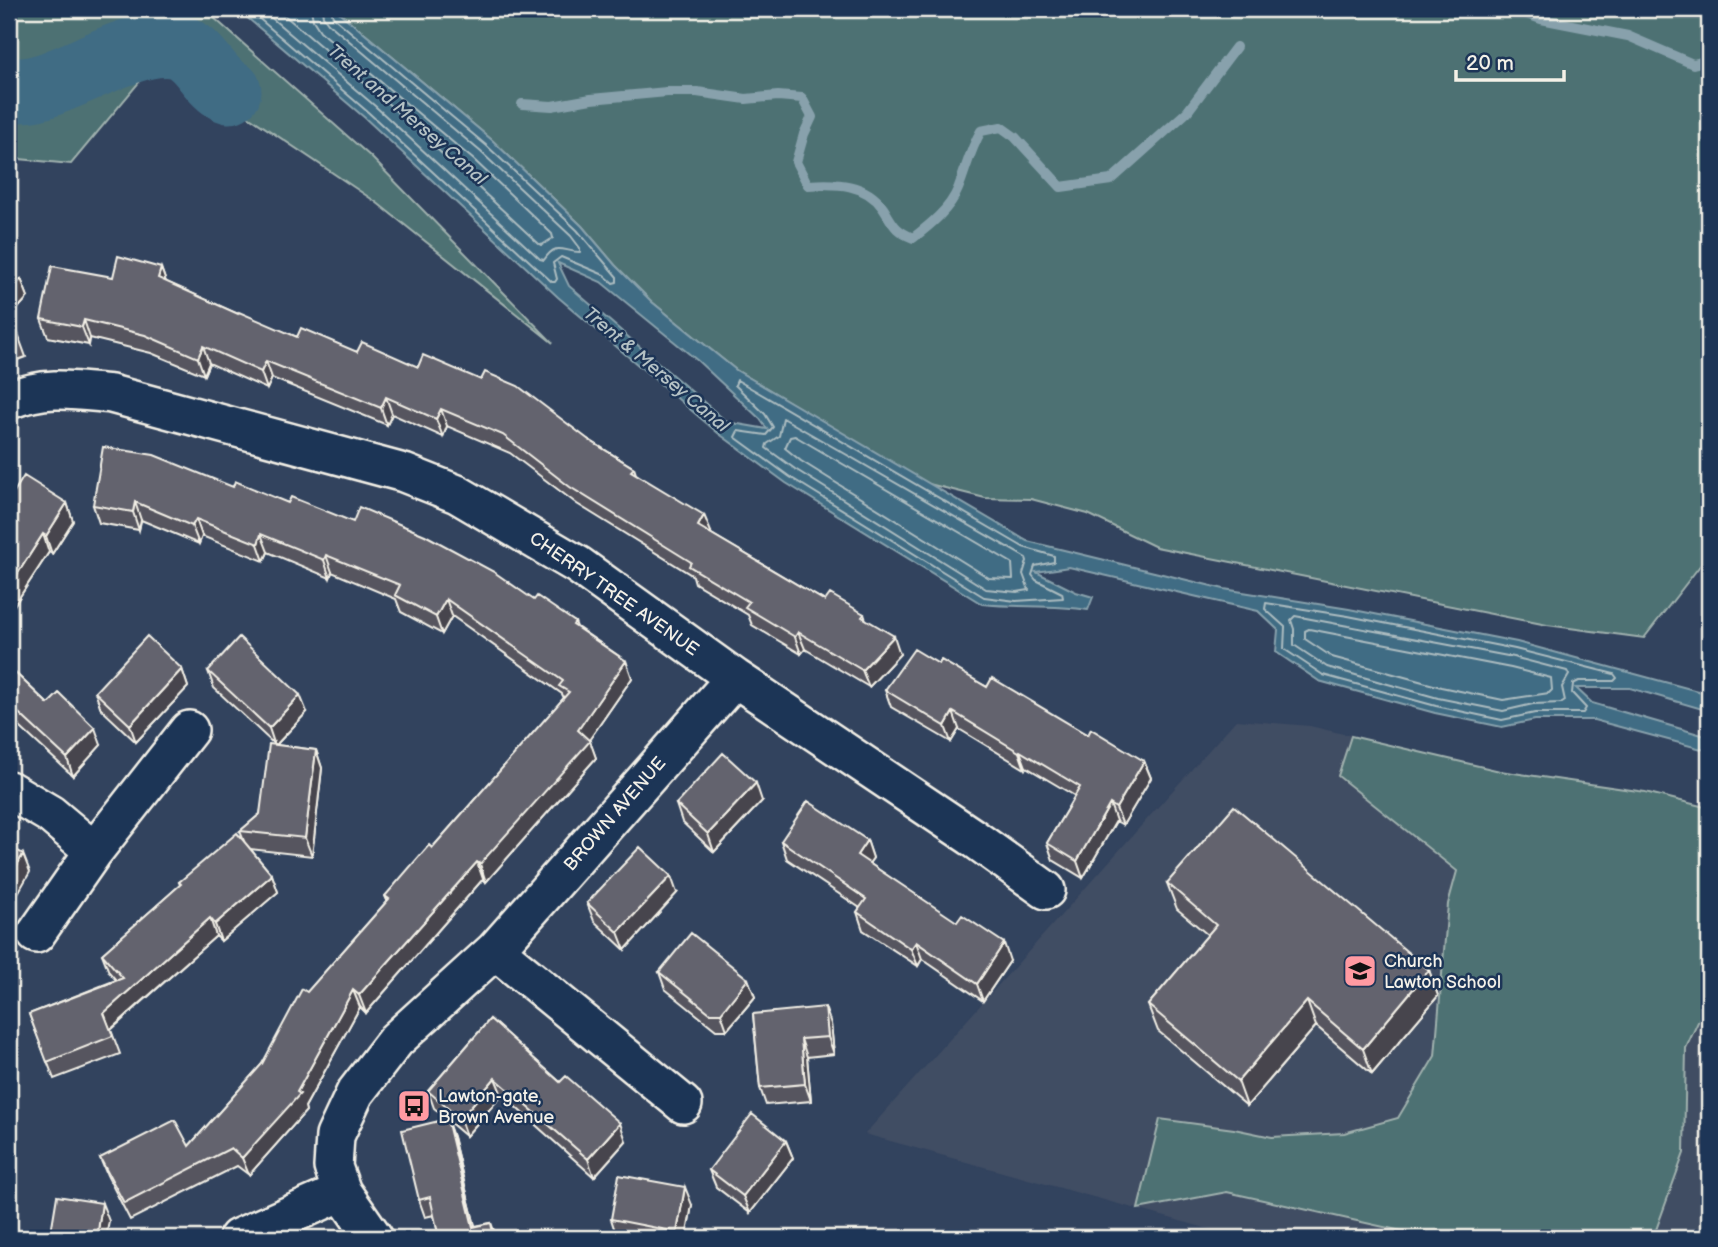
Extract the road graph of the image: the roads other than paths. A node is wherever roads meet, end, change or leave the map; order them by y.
1 (9, 400) edge
2 (735, 678) junction
3 (189, 730) dead end
4 (9, 790) edge
5 (94, 851) junction
6 (1046, 890) dead end
7 (36, 934) dead end
8 (495, 950) junction
9 (683, 1104) dead end
10 (342, 1192) junction
11 (238, 1238) edge
12 (373, 1238) edge

1 - 2 street, CHERRY TREE AVENUE
2 - 6 street, CHERRY TREE AVENUE
2 - 8 street, BROWN AVENUE
3 - 5 street
4 - 5 street
5 - 7 street
8 - 9 street
8 - 10 street, BROWN AVENUE
10 - 11 street
10 - 12 street, BROWN AVENUE

